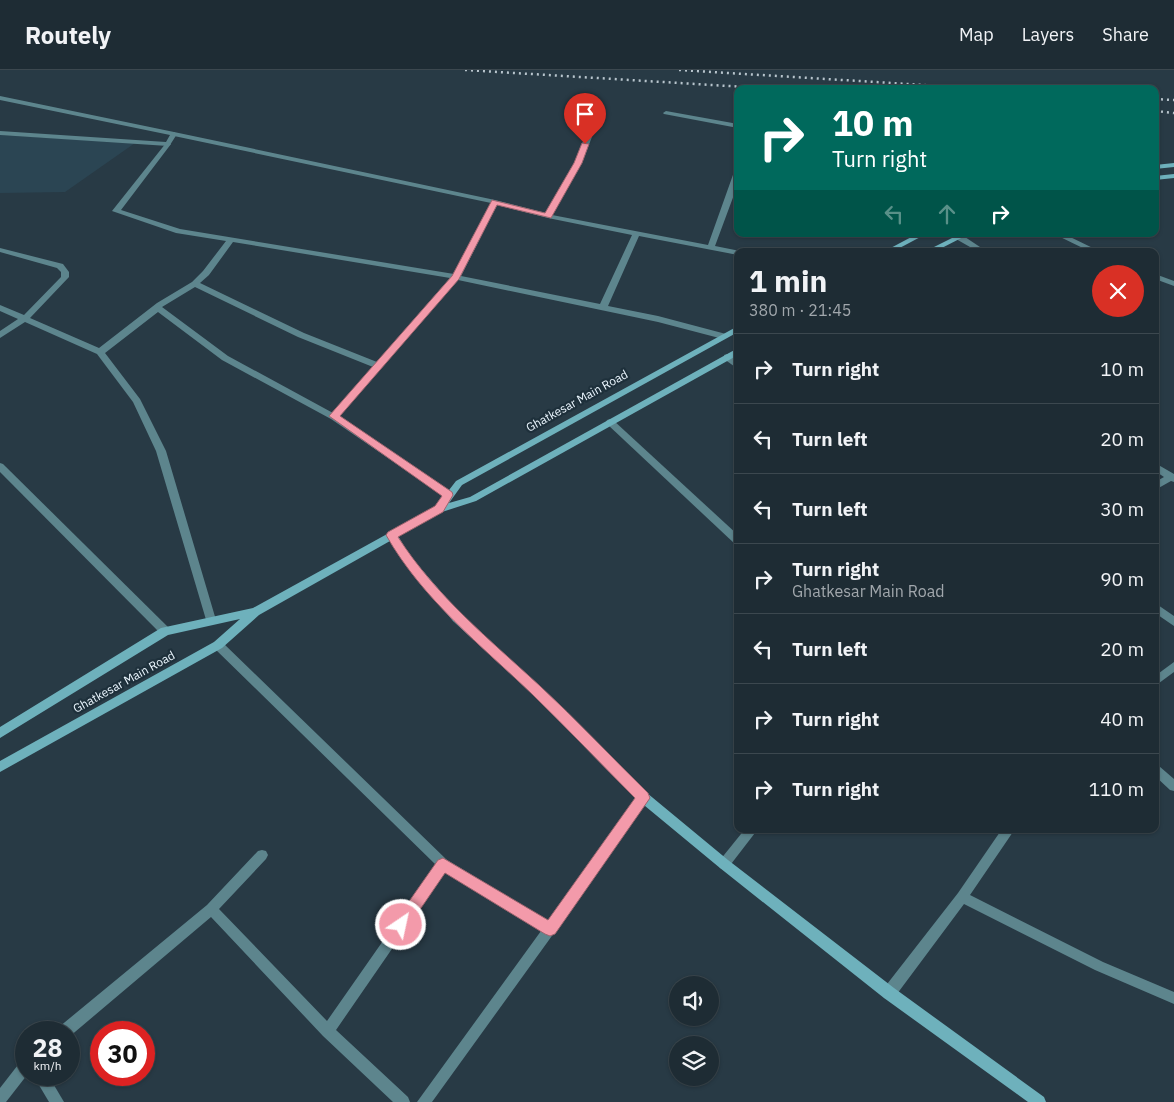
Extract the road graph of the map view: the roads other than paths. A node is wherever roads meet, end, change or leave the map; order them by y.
1 (0, 98) edge
2 (600, 108) dead end
3 (666, 114) dead end
4 (734, 125) edge
5 (0, 133) edge
6 (174, 134) junction
7 (168, 144) junction
8 (1174, 165) edge
9 (1159, 167) edge
10 (1174, 176) edge
11 (1159, 178) edge
12 (734, 183) edge
13 (495, 202) junction
14 (548, 216) junction
15 (637, 233) junction
16 (916, 237) edge
17 (958, 237) edge
18 (964, 237) edge
19 (1065, 237) edge
20 (231, 239) junction
21 (711, 248) junction
22 (895, 248) edge
23 (936, 248) edge
24 (978, 248) edge
25 (1088, 248) edge
26 (0, 250) edge
27 (734, 252) edge
28 (456, 277) junction
29 (1159, 278) edge
30 (195, 284) junction
31 (1174, 284) edge
32 (0, 308) edge
33 (158, 308) junction
34 (603, 308) junction
35 (26, 318) junction
36 (734, 330) edge
37 (0, 335) edge
38 (723, 336) junction
39 (100, 352) junction
40 (734, 353) edge
41 (727, 357) junction
42 (734, 363) edge
43 (379, 366) junction
44 (334, 416) junction
45 (610, 422) junction
46 (0, 466) edge
47 (1159, 469) edge
48 (1172, 478) edge
49 (1159, 485) edge
50 (448, 495) junction
51 (439, 509) junction
52 (392, 535) junction
53 (734, 537) edge
54 (1159, 610) edge
55 (255, 612) junction
56 (211, 620) junction
57 (1174, 622) edge
58 (165, 631) junction
59 (218, 645) junction
60 (1174, 666) edge
61 (1159, 679) edge
62 (0, 733) edge
63 (0, 767) edge
64 (1159, 773) edge
65 (1174, 786) edge
66 (643, 798) junction
67 (749, 833) edge
68 (1006, 833) edge
69 (262, 855) dead end
70 (443, 864) junction
71 (724, 864) junction
72 (962, 897) junction
73 (212, 909) junction
74 (550, 929) junction
75 (889, 993) junction
76 (1174, 998) edge
77 (77, 1021) edge
78 (328, 1031) junction
79 (15, 1080) edge
80 (47, 1086) edge
81 (0, 1099) edge
82 (57, 1102) edge
83 (403, 1102) edge
84 (424, 1102) edge
85 (1039, 1102) edge

1 - 6 street
2 - 14 street
3 - 4 street
5 - 7 street
6 - 7 street
6 - 13 street
7 - 20 street
8 - 9 main road
10 - 11 main road
12 - 21 street
13 - 14 street
13 - 28 street
14 - 15 street
15 - 21 street
15 - 34 street
16 - 22 main road
17 - 23 main road
18 - 24 street
19 - 25 street
20 - 28 street
20 - 30 street
21 - 27 street
26 - 35 street
28 - 34 street
28 - 43 street
29 - 31 street
30 - 33 street
30 - 43 street
32 - 35 street
33 - 39 street
33 - 44 street
34 - 38 street
35 - 37 street
35 - 39 street
36 - 38 main road, Ghatkesar Main Road
38 - 50 main road, Ghatkesar Main Road
39 - 56 street
40 - 41 main road, Ghatkesar Main Road
41 - 42 street
41 - 45 main road, Ghatkesar Main Road
43 - 44 street
44 - 50 street
45 - 51 main road, Ghatkesar Main Road
45 - 53 street
46 - 58 street
47 - 48 street
48 - 49 street
50 - 51 main road, Ghatkesar Main Road
51 - 52 main road, Ghatkesar Main Road
52 - 55 main road, Ghatkesar Main Road
52 - 66 main road
54 - 57 street
55 - 56 main road, Ghatkesar Main Road
55 - 59 main road, Ghatkesar Main Road
56 - 58 main road, Ghatkesar Main Road
58 - 62 main road, Ghatkesar Main Road
59 - 63 main road, Ghatkesar Main Road
59 - 70 street
60 - 61 street
64 - 65 street
66 - 71 main road
66 - 74 street
67 - 71 street
68 - 72 street
69 - 73 street
70 - 74 street
70 - 78 street
71 - 75 main road
72 - 75 street
72 - 76 street
73 - 77 street
73 - 78 street
74 - 84 street
75 - 85 main road
78 - 83 street
79 - 81 street
80 - 82 street

